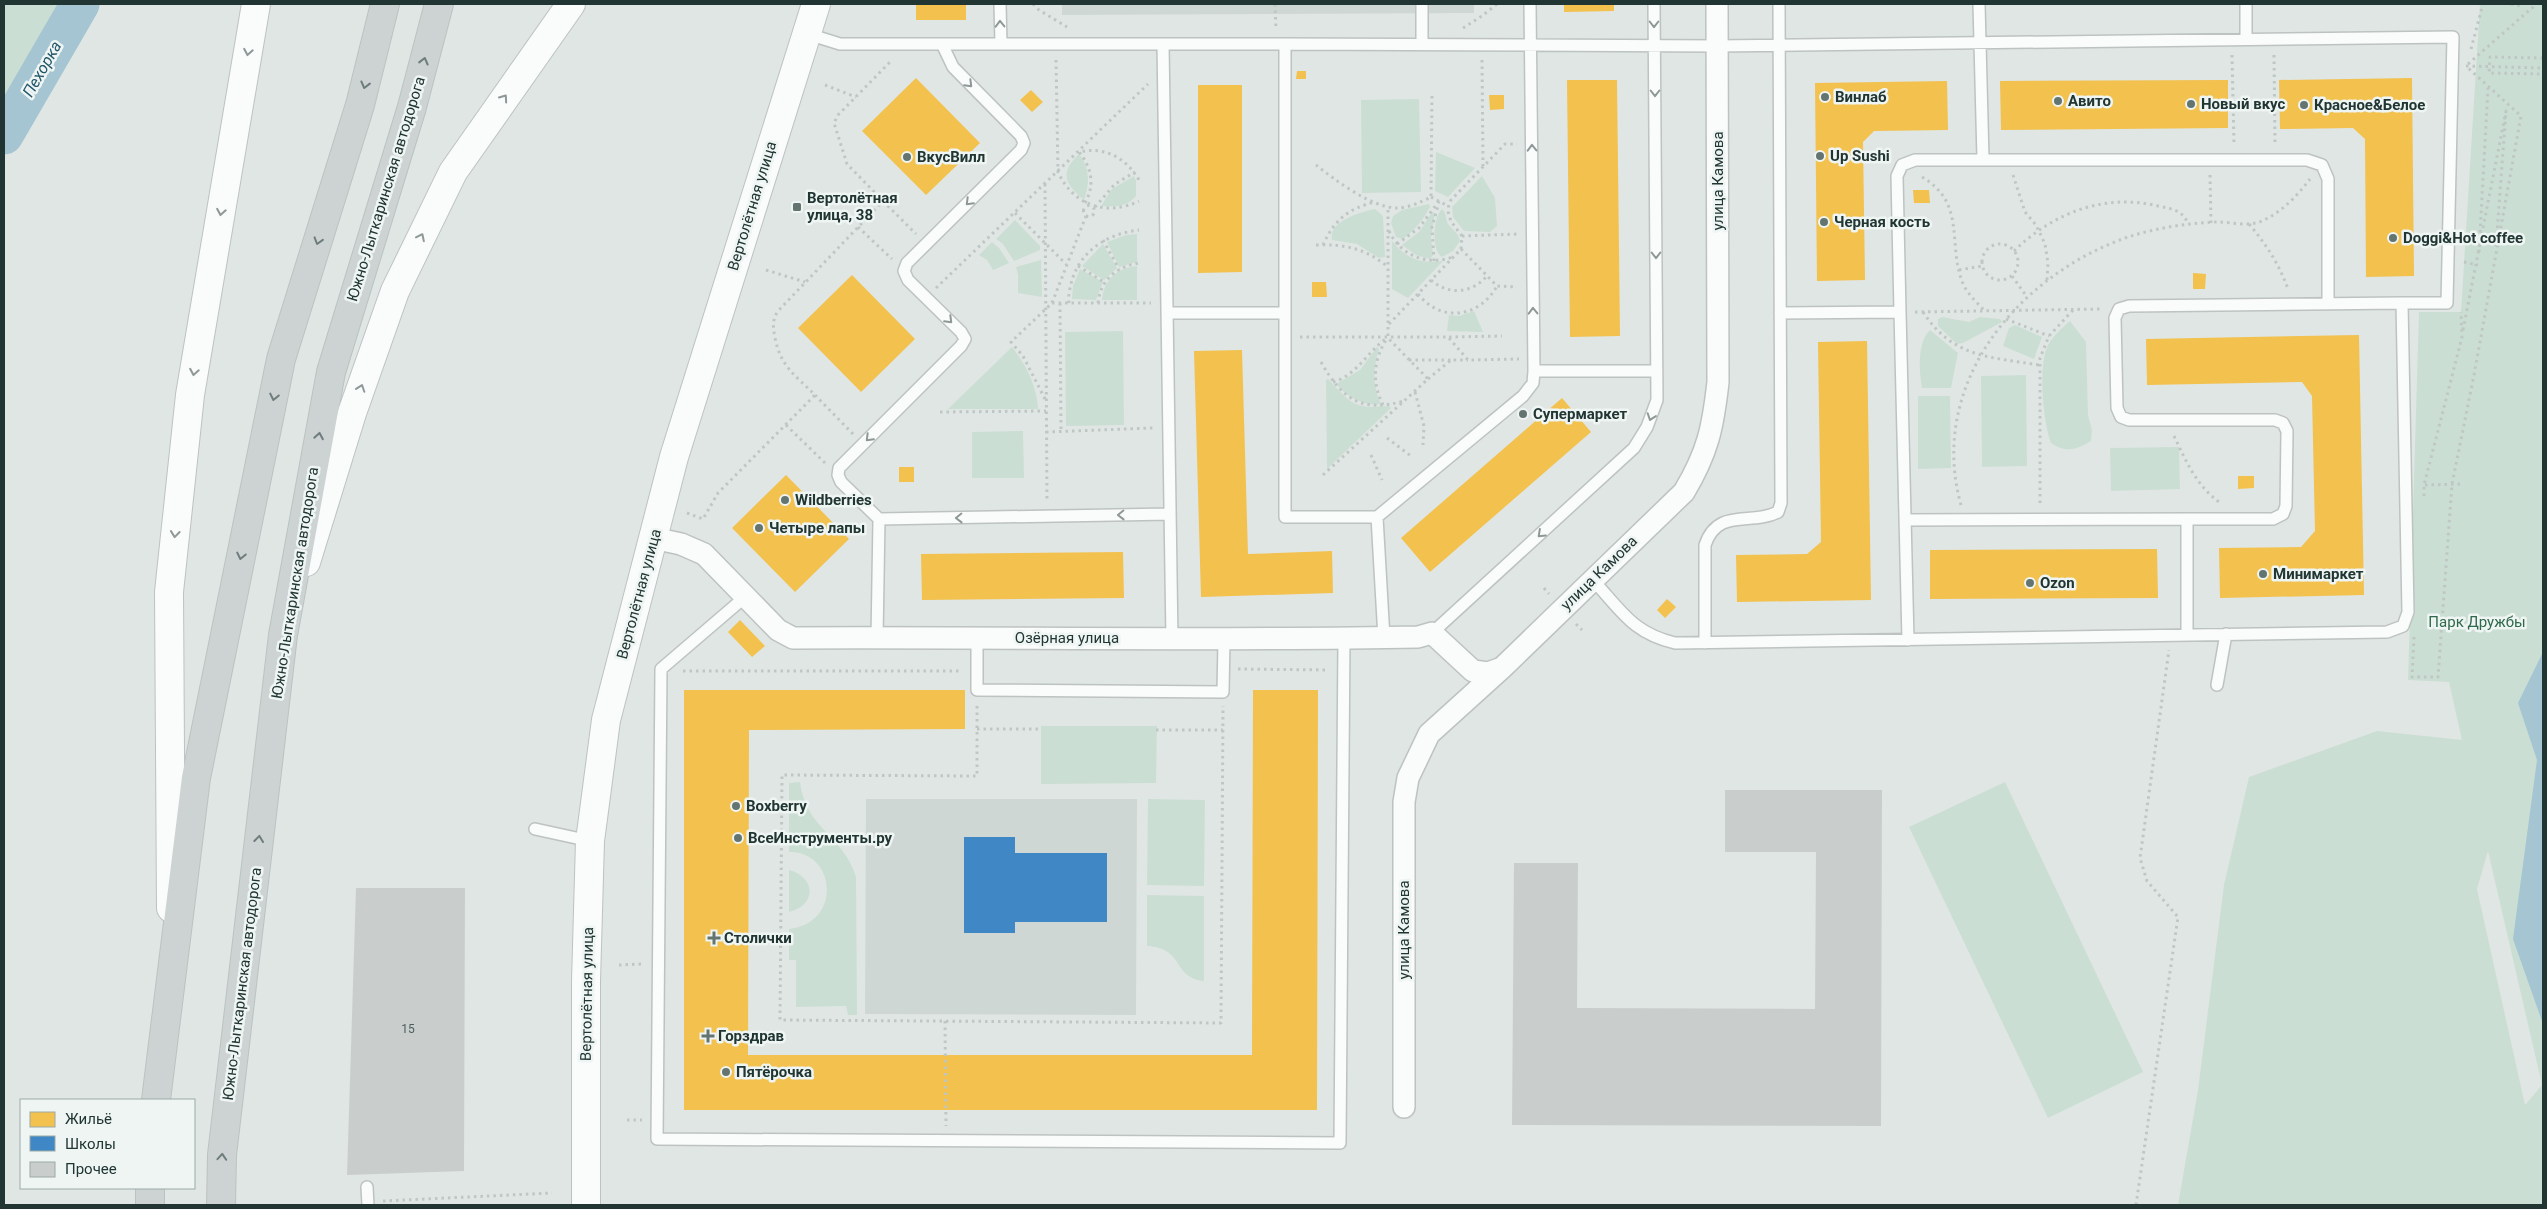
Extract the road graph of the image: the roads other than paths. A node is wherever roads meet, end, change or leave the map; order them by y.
1 (256, 4) edge
2 (385, 4) edge
3 (439, 4) edge
4 (571, 4) edge
5 (816, 4) edge
6 (1000, 4) edge
7 (1422, 4) edge
8 (1530, 4) edge
9 (1654, 4) edge
10 (1718, 4) edge
11 (1779, 4) edge
12 (1979, 4) edge
13 (2246, 4) edge
14 (808, 34) junction
15 (2246, 39) junction
16 (1980, 43) junction
17 (942, 44) junction
18 (1001, 44) junction
19 (1163, 44) junction
20 (1284, 44) junction
21 (1422, 44) junction
22 (1531, 44) junction
23 (1654, 44) junction
24 (1779, 45) junction
25 (1718, 46) junction
26 (1983, 160) junction
27 (2328, 304) junction
28 (2402, 304) junction
29 (1167, 308) junction
30 (1780, 312) junction
31 (1900, 312) junction
32 (1285, 313) junction
33 (1534, 365) junction
34 (1656, 372) junction
35 (1170, 514) junction
36 (1377, 517) junction
37 (879, 519) junction
38 (2187, 519) junction
39 (1905, 520) junction
40 (653, 538) junction
41 (1592, 579) junction
42 (745, 597) junction
43 (1432, 633) junction
44 (2226, 634) junction
45 (283, 635) junction
46 (2188, 635) junction
47 (877, 638) junction
48 (977, 638) junction
49 (1344, 638) junction
50 (1384, 638) junction
51 (1172, 640) junction
52 (1224, 640) junction
53 (1908, 640) junction
54 (1705, 642) junction
55 (1502, 668) junction
56 (2217, 685) dead end
57 (535, 829) dead end
58 (590, 841) junction
59 (171, 973) junction
60 (156, 1099) edge
61 (1404, 1108) dead end
62 (367, 1187) dead end
63 (150, 1189) edge
64 (368, 1203) edge
65 (150, 1205) edge
66 (221, 1205) edge
67 (586, 1205) edge

1 -> 59 main road
2 -> 59 main road
45 -> 3 main road, Южно-Лыткаринская автодорога
45 -> 4 main road
5 - 14 main road, Вертолётная улица
18 -> 6 lane
7 - 21 lane
8 - 22 lane
9 -> 23 lane
10 - 25 street, улица Камова
11 - 24 lane
12 - 16 lane
13 - 15 lane
14 - 17 lane
14 - 40 main road, Вертолётная улица
15 - 16 lane
15 - 28 lane
16 - 24 lane
16 - 26 lane
17 - 18 lane
17 -> 37 lane
18 - 19 lane
19 - 20 lane
19 - 29 lane
20 - 21 lane
20 - 32 lane
21 - 22 lane
22 - 23 lane
33 -> 22 lane
23 - 25 lane
23 -> 34 lane
24 - 25 lane
24 - 30 lane
25 - 41 street, улица Камова
26 - 27 lane
26 - 31 lane
27 - 28 lane
27 - 38 lane
28 - 44 lane
29 - 32 lane
29 - 35 lane
30 - 31 lane
30 - 54 lane
31 - 39 lane
32 - 36 lane
33 - 34 lane
33 - 36 lane
34 -> 43 lane
35 -> 37 lane
35 - 51 lane
36 - 50 lane
37 - 47 lane
38 - 39 lane
38 - 46 lane
39 - 53 lane
40 - 42 street, Озёрная улица
40 - 58 main road, Вертолётная улица
41 - 54 lane
41 - 55 street, улица Камова
42 - 47 street, Озёрная улица
42 - 49 lane
43 - 50 street, Озёрная улица
43 - 55 street
44 - 46 lane
44 - 56 lane
66 -> 45 main road, Южно-Лыткаринская автодорога
46 - 53 lane
47 - 48 street, Озёрная улица
48 - 51 street, Озёрная улица
48 - 52 lane
49 - 50 street, Озёрная улица
49 - 52 street, Озёрная улица
51 - 52 street, Озёрная улица
53 - 54 lane
55 - 61 street, улица Камова
57 - 58 lane
58 - 67 main road, Вертолётная улица
59 - 60 main road
62 - 64 lane
63 - 65 main road

